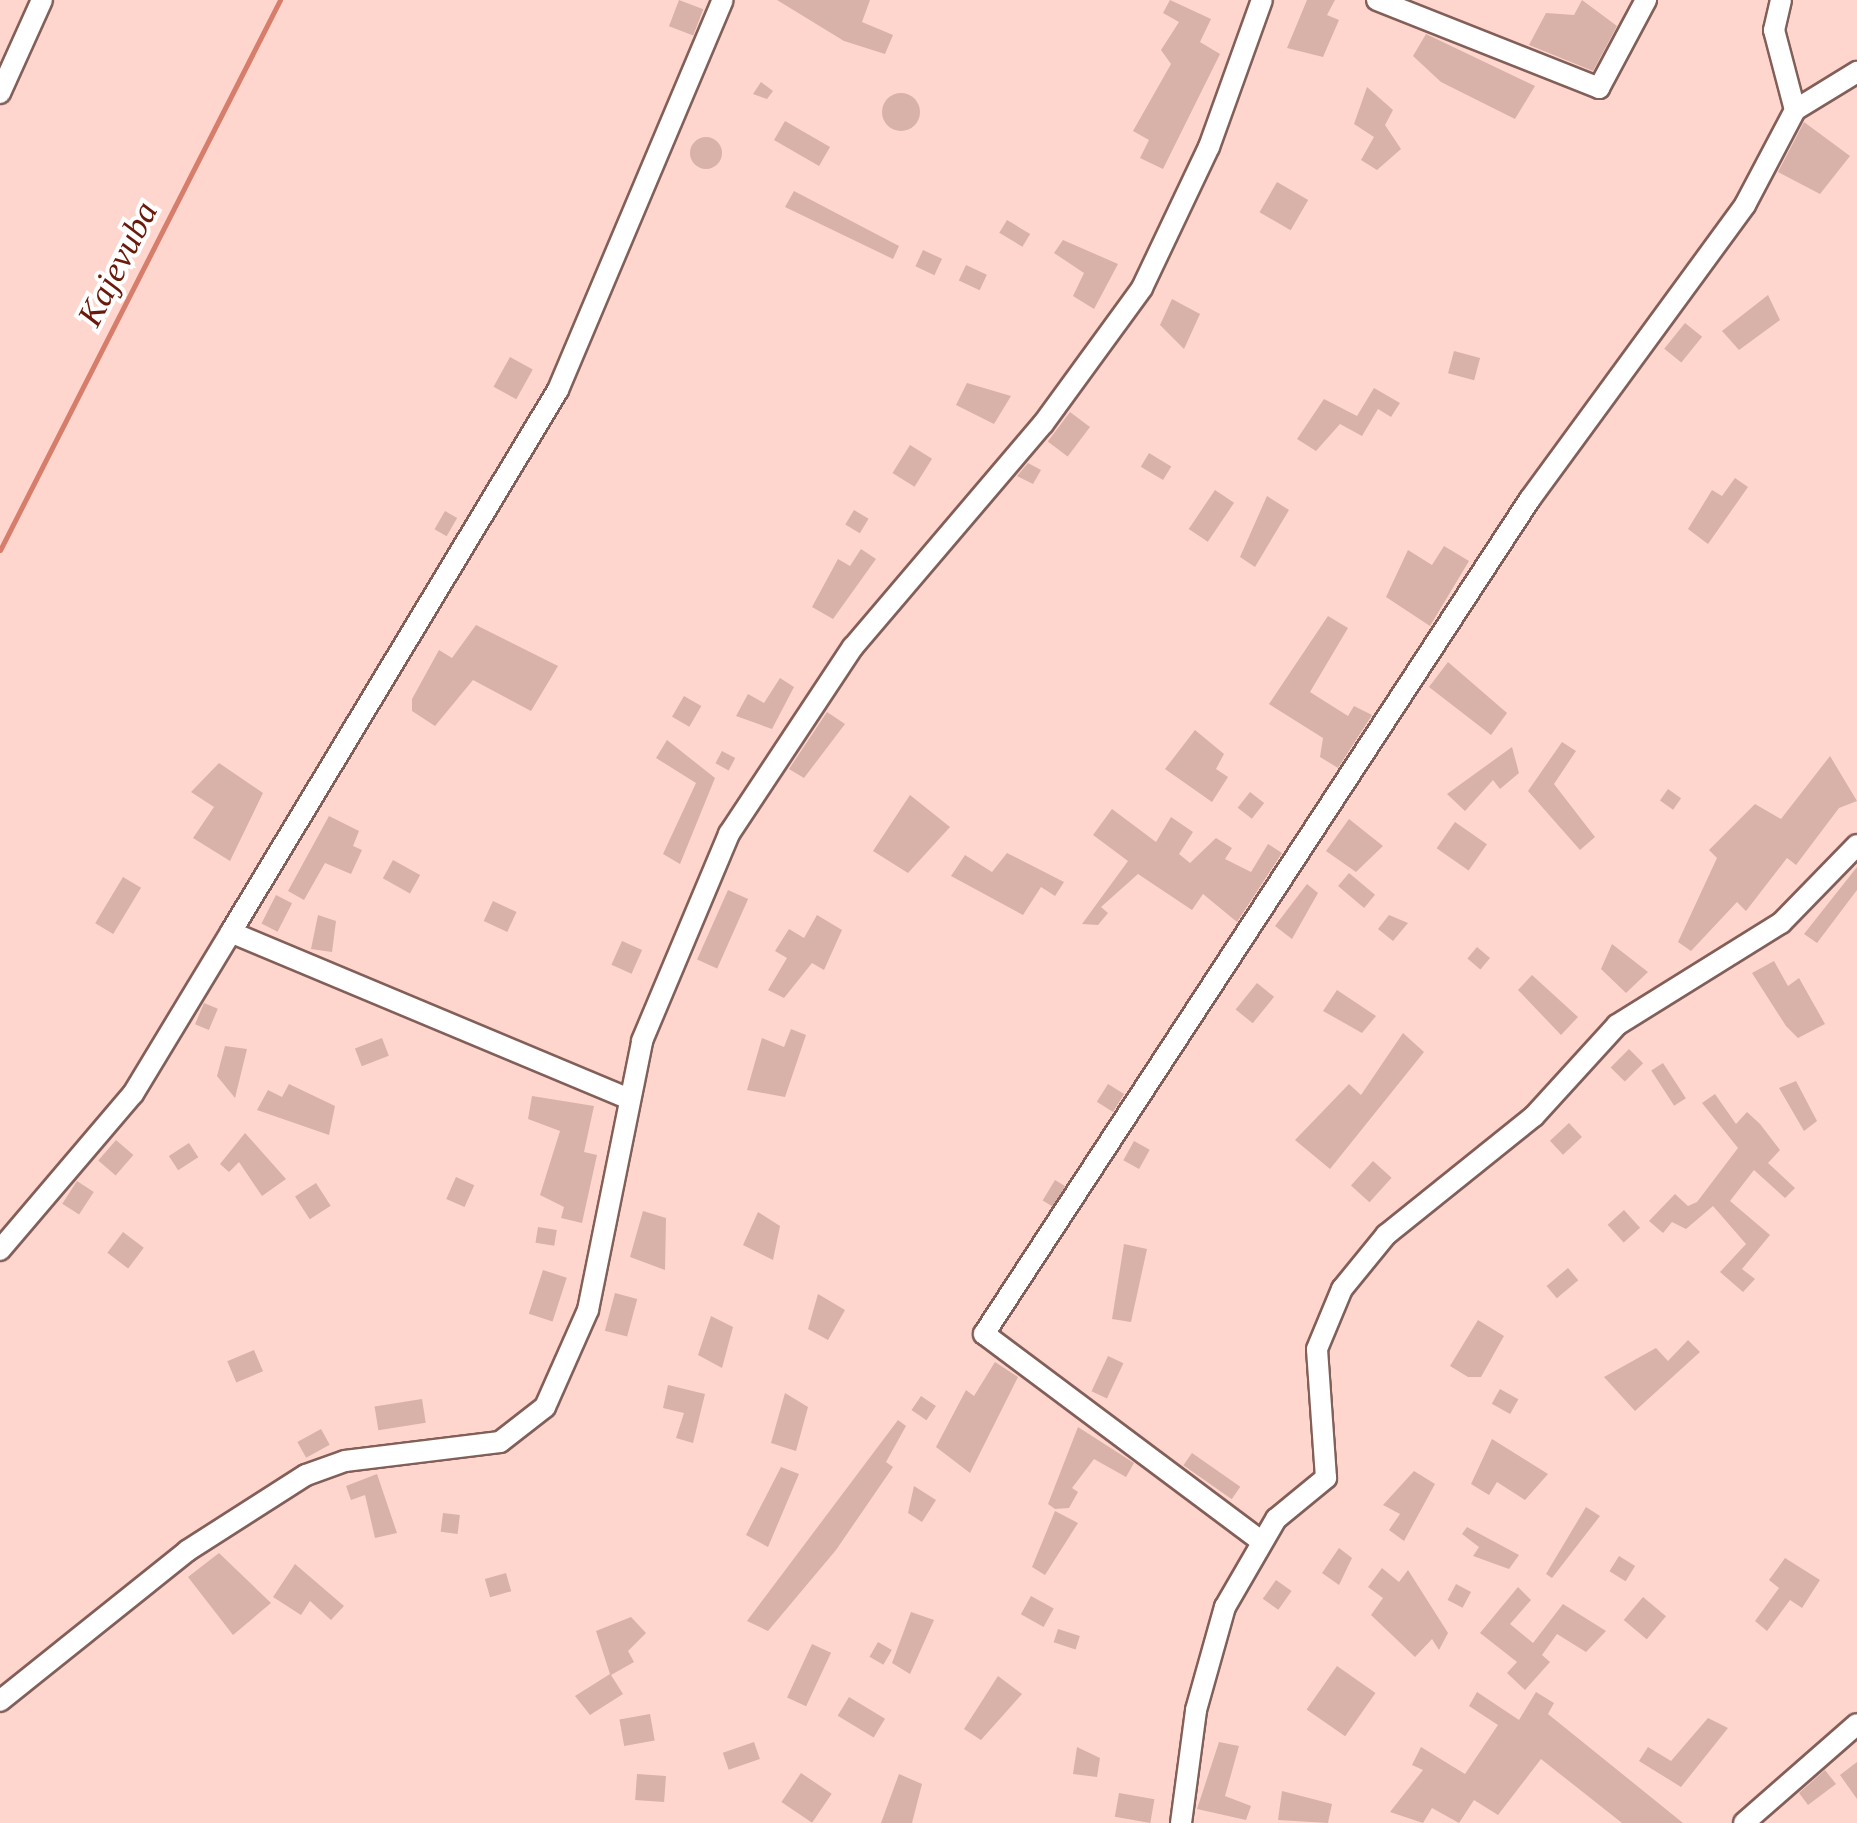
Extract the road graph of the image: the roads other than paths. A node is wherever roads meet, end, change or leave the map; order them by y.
1 (42, 0) edge
2 (723, 0) edge
3 (1262, 0) edge
4 (1377, 0) edge
5 (1646, 0) edge
6 (1782, 0) edge
7 (1857, 72) edge
8 (0, 93) edge
9 (1795, 110) junction
10 (1857, 845) edge
11 (231, 932) junction
12 (627, 1098) junction
13 (0, 1250) edge
14 (1262, 1540) junction
15 (0, 1701) edge
16 (1857, 1724) edge
17 (1181, 1823) edge
18 (1744, 1823) edge

1 - 8 street
2 - 11 street
3 - 12 street
4 - 5 street
6 - 9 street
7 - 9 street
9 - 14 street
10 - 14 street
11 - 12 street
11 - 13 street
12 - 15 street
14 - 17 street
16 - 18 street

